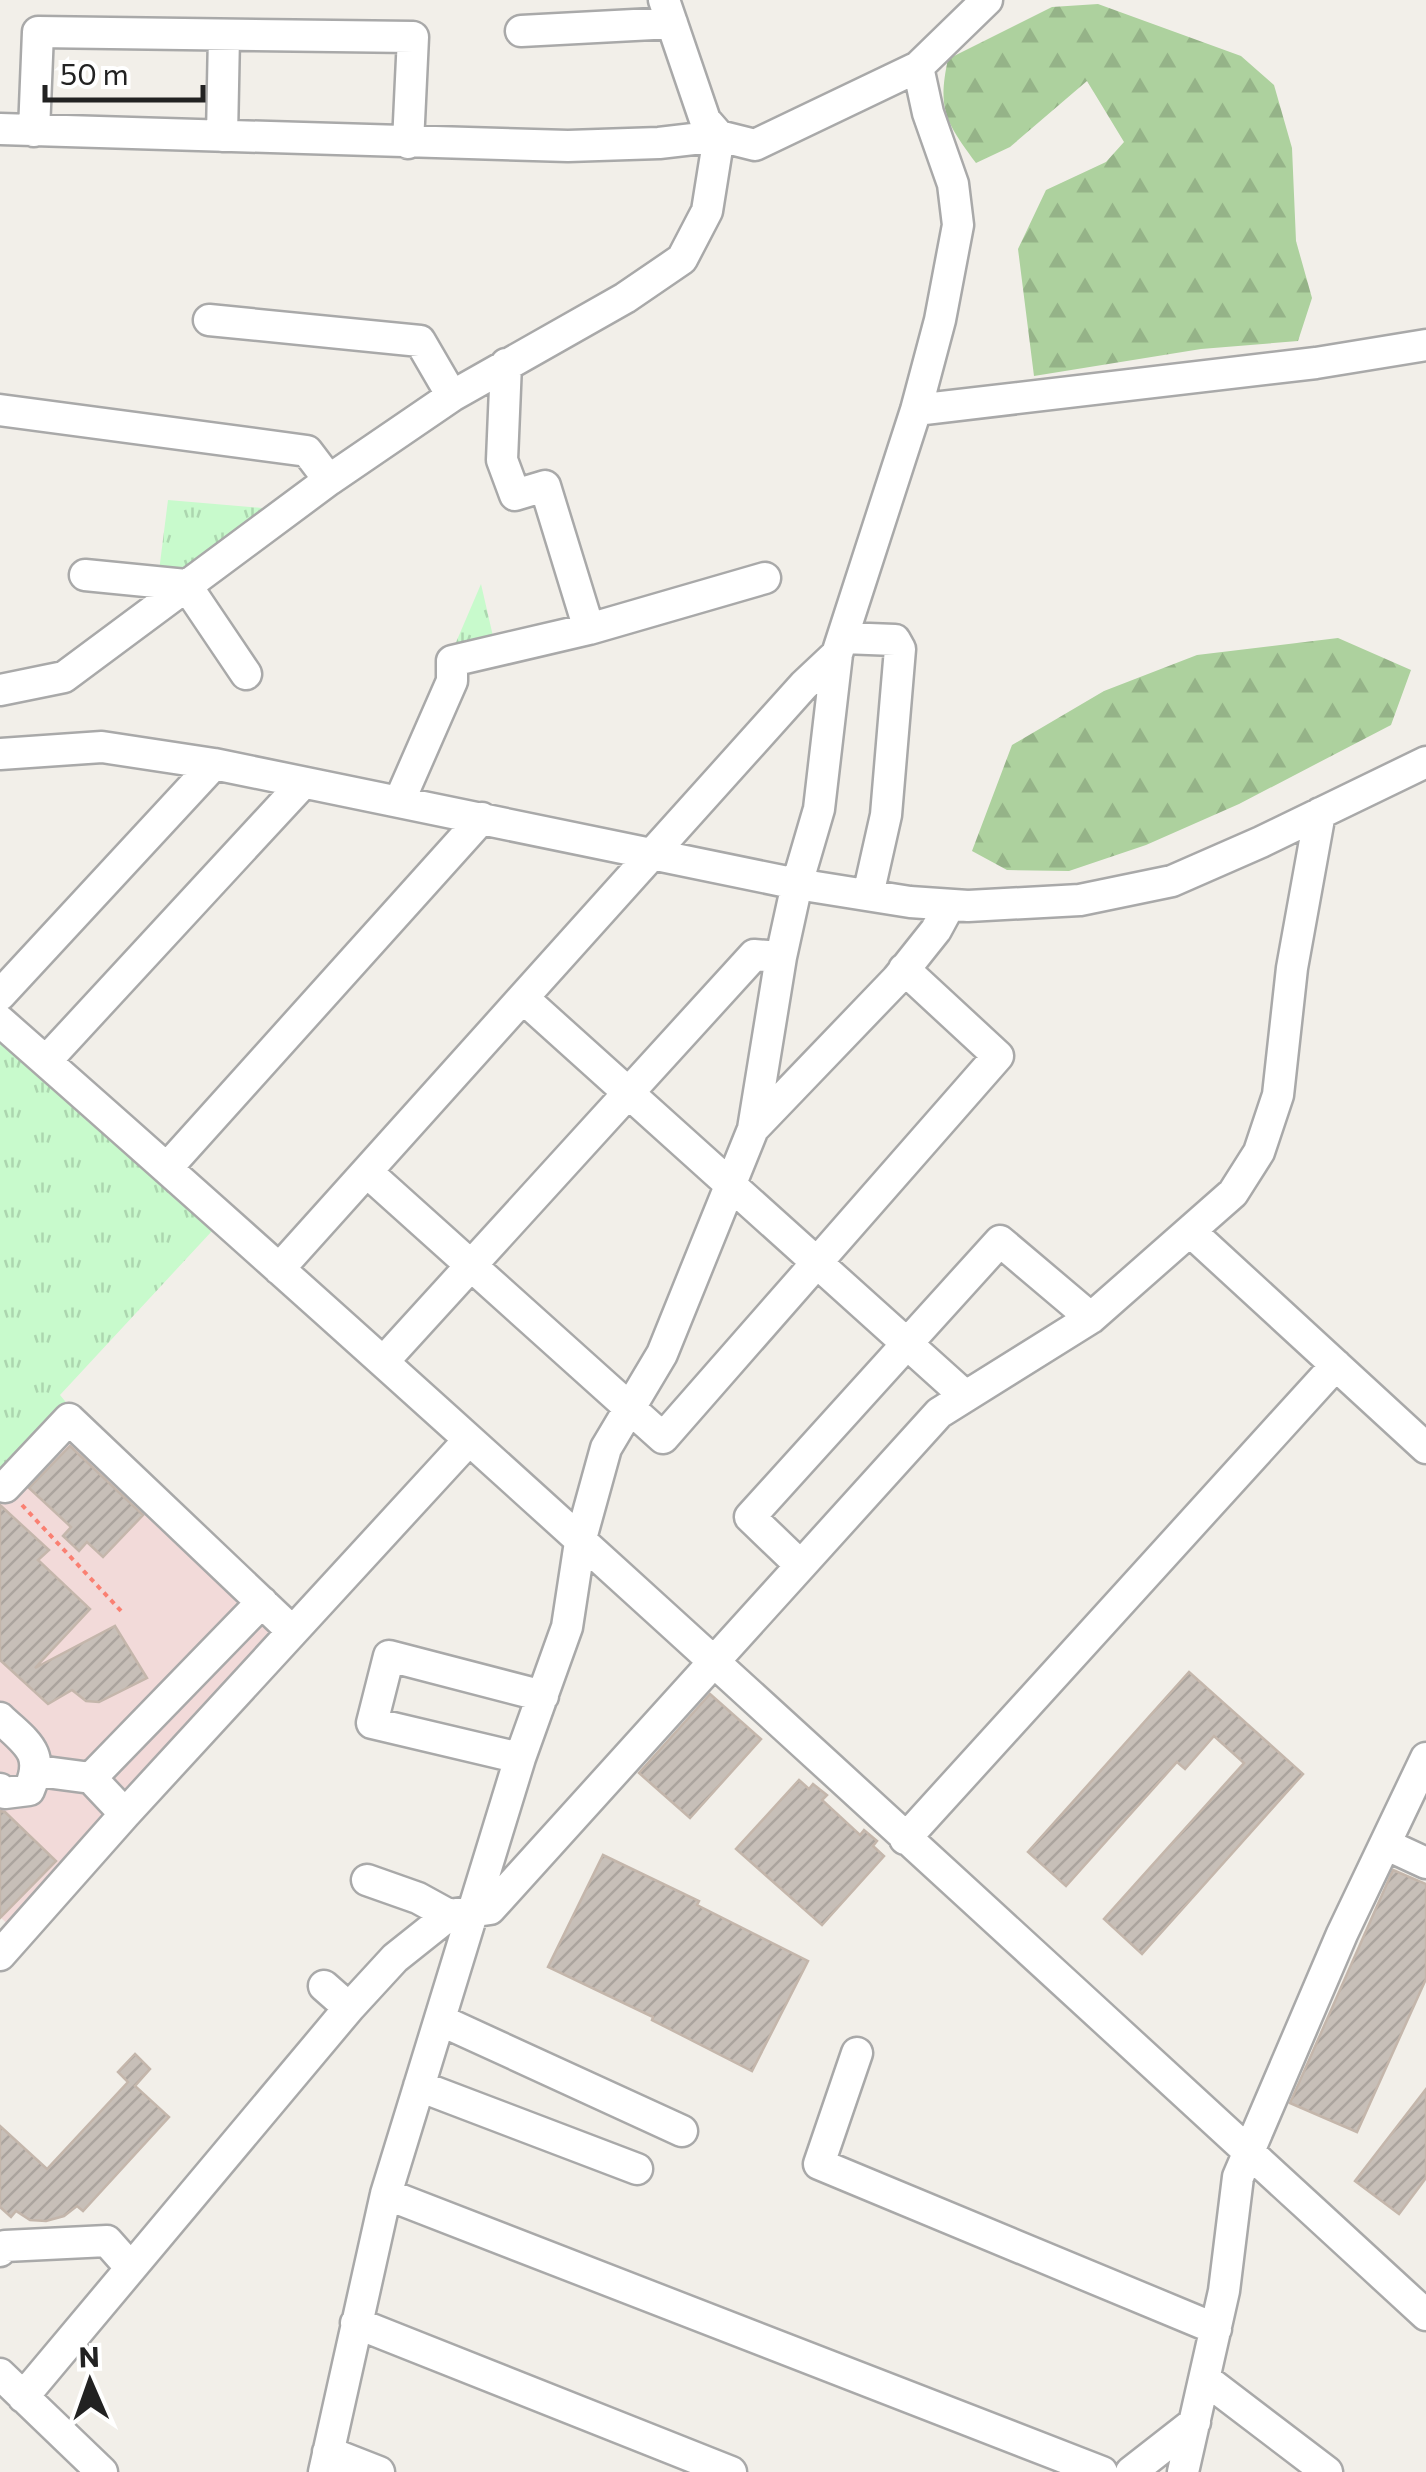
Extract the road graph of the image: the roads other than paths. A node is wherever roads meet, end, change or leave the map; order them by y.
1 (987, 0) edge
2 (668, 12) edge
3 (521, 31) dead end
4 (224, 36) junction
5 (918, 67) junction
6 (0, 129) edge
7 (34, 131) junction
8 (222, 136) junction
9 (719, 136) junction
10 (408, 142) junction
11 (208, 320) dead end
12 (1426, 345) edge
13 (506, 364) junction
14 (452, 396) junction
15 (0, 410) edge
16 (916, 410) junction
17 (330, 480) junction
18 (85, 575) dead end
19 (766, 578) dead end
20 (186, 585) junction
21 (589, 629) junction
22 (840, 646) junction
23 (246, 674) dead end
24 (0, 690) edge
25 (0, 754) edge
26 (1426, 762) edge
27 (214, 764) junction
28 (303, 783) junction
29 (399, 802) junction
30 (1320, 813) junction
31 (482, 818) junction
32 (652, 854) junction
33 (797, 884) junction
34 (868, 895) junction
35 (949, 906) junction
36 (781, 957) junction
37 (904, 970) junction
38 (0, 995) edge
39 (522, 998) junction
40 (0, 1021) edge
41 (46, 1061) junction
42 (629, 1092) junction
43 (753, 1129) junction
44 (167, 1168) junction
45 (366, 1172) junction
46 (731, 1183) junction
47 (1191, 1232) junction
48 (817, 1263) junction
49 (471, 1266) junction
50 (279, 1269) junction
51 (1090, 1318) junction
52 (906, 1342) junction
53 (383, 1362) junction
54 (1336, 1365) junction
55 (964, 1394) junction
56 (629, 1408) junction
57 (468, 1441) junction
58 (1426, 1448) edge
59 (2, 1487) edge
60 (580, 1542) junction
61 (800, 1566) junction
62 (262, 1602) junction
63 (292, 1631) junction
64 (714, 1659) junction
65 (542, 1696) junction
66 (0, 1718) edge
67 (520, 1758) junction
68 (1426, 1758) edge
69 (38, 1771) junction
70 (91, 1778) junction
71 (0, 1789) edge
72 (125, 1814) junction
73 (905, 1839) junction
74 (1385, 1844) junction
75 (1426, 1863) edge
76 (366, 1880) dead end
77 (461, 1914) junction
78 (0, 1956) edge
79 (324, 1986) dead end
80 (349, 2008) junction
81 (440, 2020) junction
82 (857, 2053) dead end
83 (419, 2086) junction
84 (682, 2130) dead end
85 (1248, 2152) junction
86 (638, 2168) dead end
87 (386, 2194) junction
88 (0, 2251) edge
89 (131, 2268) junction
90 (1426, 2316) edge
91 (356, 2323) junction
92 (1216, 2329) junction
93 (0, 2374) edge
94 (1205, 2380) junction
95 (23, 2397) junction
96 (1195, 2422) junction
97 (326, 2462) edge
98 (102, 2472) edge
99 (379, 2472) edge
100 (731, 2472) edge
101 (1102, 2472) edge
102 (1132, 2472) edge
103 (1183, 2472) edge
104 (1202, 2472) edge
105 (1327, 2472) edge

1 - 5 street
2 - 3 street
2 - 9 street
4 - 7 street
4 - 8 street
4 - 10 street
5 - 9 street
5 - 16 street
6 - 7 street
7 - 8 street
8 - 10 street
9 - 10 street
9 - 13 street
11 - 14 street
12 - 16 street
13 - 14 street
13 - 21 street
14 - 17 street
15 - 17 street
16 - 22 street
17 - 20 street
18 - 20 street
19 - 21 street
20 - 23 street
20 - 24 street
21 - 29 street
22 - 32 street
22 - 33 street
22 - 34 street
25 - 27 street
26 - 30 street
27 - 28 street
27 - 38 street
28 - 29 street
28 - 41 street
29 - 31 street
30 - 35 street
30 - 47 street
31 - 32 street
31 - 44 street
32 - 33 street
32 - 39 street
33 - 34 street
33 - 36 street
34 - 35 street
35 - 37 street
36 - 42 street
36 - 43 street
37 - 43 street
37 - 48 street
39 - 42 street
39 - 45 street
40 - 41 street
41 - 44 street
42 - 46 street
42 - 49 street
43 - 46 street
44 - 50 street
45 - 49 street
45 - 50 street
46 - 48 street
46 - 56 street
47 - 51 street
47 - 54 street
48 - 52 street
48 - 56 street
49 - 53 street
49 - 56 street
50 - 53 street
51 - 52 street
51 - 55 street
52 - 55 street
52 - 61 street
53 - 57 street
54 - 58 street
54 - 73 street
55 - 61 street
56 - 60 street
57 - 60 street
57 - 63 street
59 - 62 street
60 - 64 street
60 - 65 street
61 - 64 street
62 - 63 street
62 - 70 street
63 - 72 street
64 - 73 street
64 - 77 street
65 - 67 street
65 - 67 street
66 - 69 street
67 - 77 street
68 - 74 street
69 - 70 street
69 - 71 street
70 - 72 street
72 - 78 street
73 - 85 street
74 - 75 street
74 - 85 street
76 - 77 street
77 - 80 street
77 - 81 street
79 - 80 street
80 - 89 street
81 - 83 street
81 - 84 street
82 - 92 street
83 - 86 street
83 - 87 street
85 - 90 street
85 - 92 street
87 - 91 street
87 - 101 street
88 - 89 street
89 - 95 street
91 - 97 street
91 - 100 street
92 - 94 street
93 - 95 street
94 - 96 street
94 - 105 street
95 - 98 street
96 - 102 street
96 - 103 street
96 - 104 street
97 - 99 street

